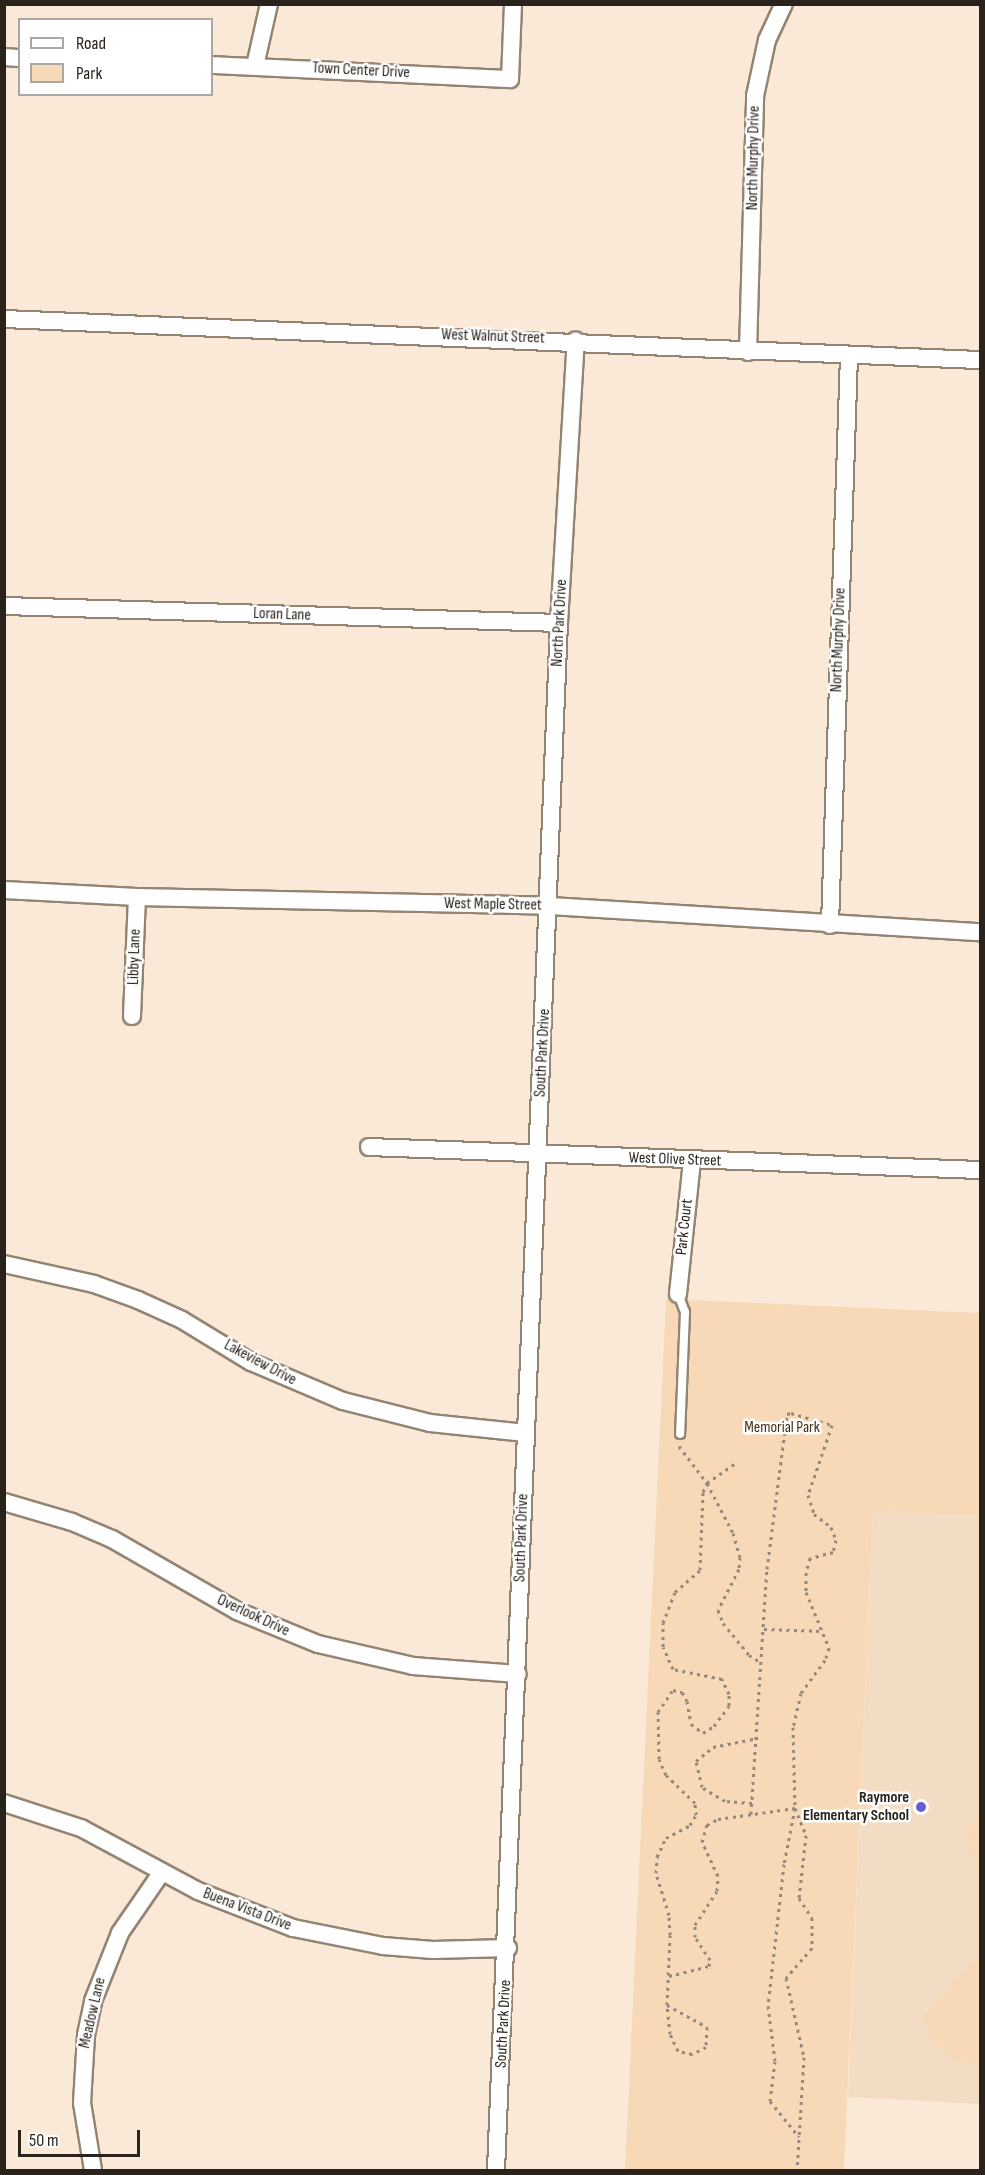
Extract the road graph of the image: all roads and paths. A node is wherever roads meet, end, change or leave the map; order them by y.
1 (269, 4) edge
2 (513, 4) edge
3 (784, 4) edge
4 (213, 65) edge
5 (255, 66) junction
6 (4, 319) edge
7 (576, 340) junction
8 (748, 352) junction
9 (849, 356) junction
10 (981, 360) edge
11 (4, 606) edge
12 (559, 623) junction
13 (4, 890) edge
14 (137, 897) junction
15 (550, 906) junction
16 (830, 925) junction
17 (981, 932) edge
18 (132, 1016) dead end
19 (369, 1146) dead end
20 (537, 1155) junction
21 (692, 1160) junction
22 (981, 1170) edge
23 (4, 1264) edge
24 (678, 1294) joint
25 (525, 1434) junction
26 (680, 1434) joint
27 (737, 1462) dead end
28 (707, 1483) junction
29 (4, 1502) edge
30 (764, 1629) junction
31 (823, 1631) junction
32 (762, 1663) junction
33 (518, 1674) junction
34 (758, 1738) junction
35 (4, 1803) edge
36 (752, 1803) junction
37 (795, 1808) junction
38 (751, 1814) junction
39 (162, 1872) junction
40 (508, 1948) junction
41 (668, 1976) junction
42 (667, 2005) junction
43 (799, 2137) junction
44 (93, 2170) edge
45 (496, 2170) edge
46 (797, 2170) edge

1 - 5 street
2 - 5 street, Town Center Drive
3 - 8 street, North Murphy Drive
4 - 5 street, Town Center Drive
6 - 7 street, West Walnut Street
7 - 8 street, West Walnut Street
7 - 12 street, North Park Drive
8 - 9 street, West Walnut Street
9 - 10 street, West Walnut Street
9 - 16 street, North Murphy Drive
11 - 12 street, Loran Lane
12 - 15 street, North Park Drive
13 - 14 street, West Maple Street
14 - 15 street, West Maple Street
14 - 18 street, Libby Lane
15 - 16 street, West Maple Street
15 - 20 street, South Park Drive
16 - 17 street, West Maple Street
19 - 20 street, West Olive Street
20 - 21 street, West Olive Street
20 - 25 street, South Park Drive
21 - 22 street, West Olive Street
21 - 24 street, Park Court
23 - 25 street, Lakeview Drive
24 - 26 lane
25 - 33 street, South Park Drive
26 - 28 path
27 - 28 path
28 - 32 path
28 - 41 path
29 - 33 street, Overlook Drive
30 - 31 path
30 - 31 path
30 - 32 path
31 - 37 path
32 - 34 path
33 - 40 street, South Park Drive
34 - 36 path
34 - 36 path
35 - 39 street, Buena Vista Drive
36 - 38 path
37 - 38 path
37 - 43 path
37 - 43 path
38 - 41 path
39 - 40 street, Buena Vista Drive
39 - 44 street, Meadow Lane
40 - 45 street, South Park Drive
41 - 42 path
42 - 42 path
43 - 46 path

